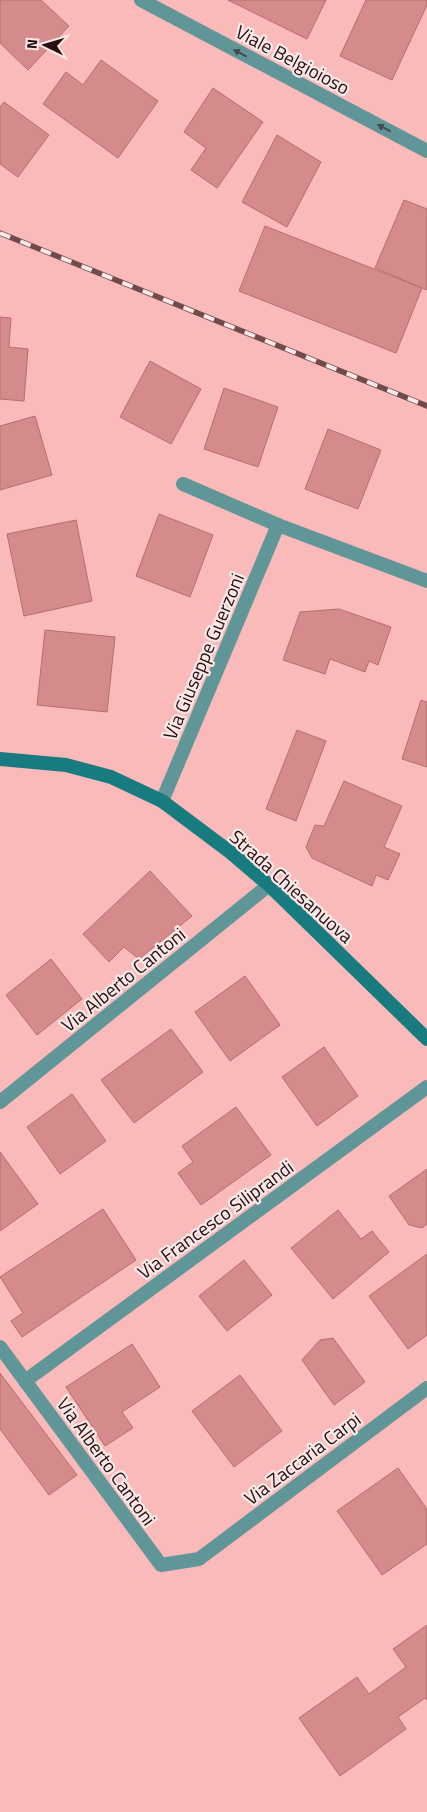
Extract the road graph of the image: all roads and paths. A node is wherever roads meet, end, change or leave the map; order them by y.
1 (142, 0) edge
2 (427, 151) edge
3 (182, 484) dead end
4 (278, 524) junction
5 (427, 581) edge
6 (0, 758) edge
7 (162, 801) junction
8 (269, 886) junction
9 (427, 1039) edge
10 (427, 1087) edge
11 (0, 1102) edge
12 (0, 1347) edge
13 (25, 1381) junction
14 (427, 1388) edge
15 (199, 1559) joint

2 -> 1 street, Viale Belgioioso
3 - 4 street
4 - 5 street
4 - 7 street, Via Giuseppe Guerzoni
6 - 7 main road, Strada Chiesanuova
7 - 8 main road, Strada Chiesanuova
8 - 9 main road, Strada Chiesanuova
8 - 11 street, Via Alberto Cantoni
10 - 13 street, Via Francesco Siliprandi
12 - 13 street, Via Alberto Cantoni
13 - 15 street, Via Alberto Cantoni
14 - 15 street, Via Zaccaria Carpi

